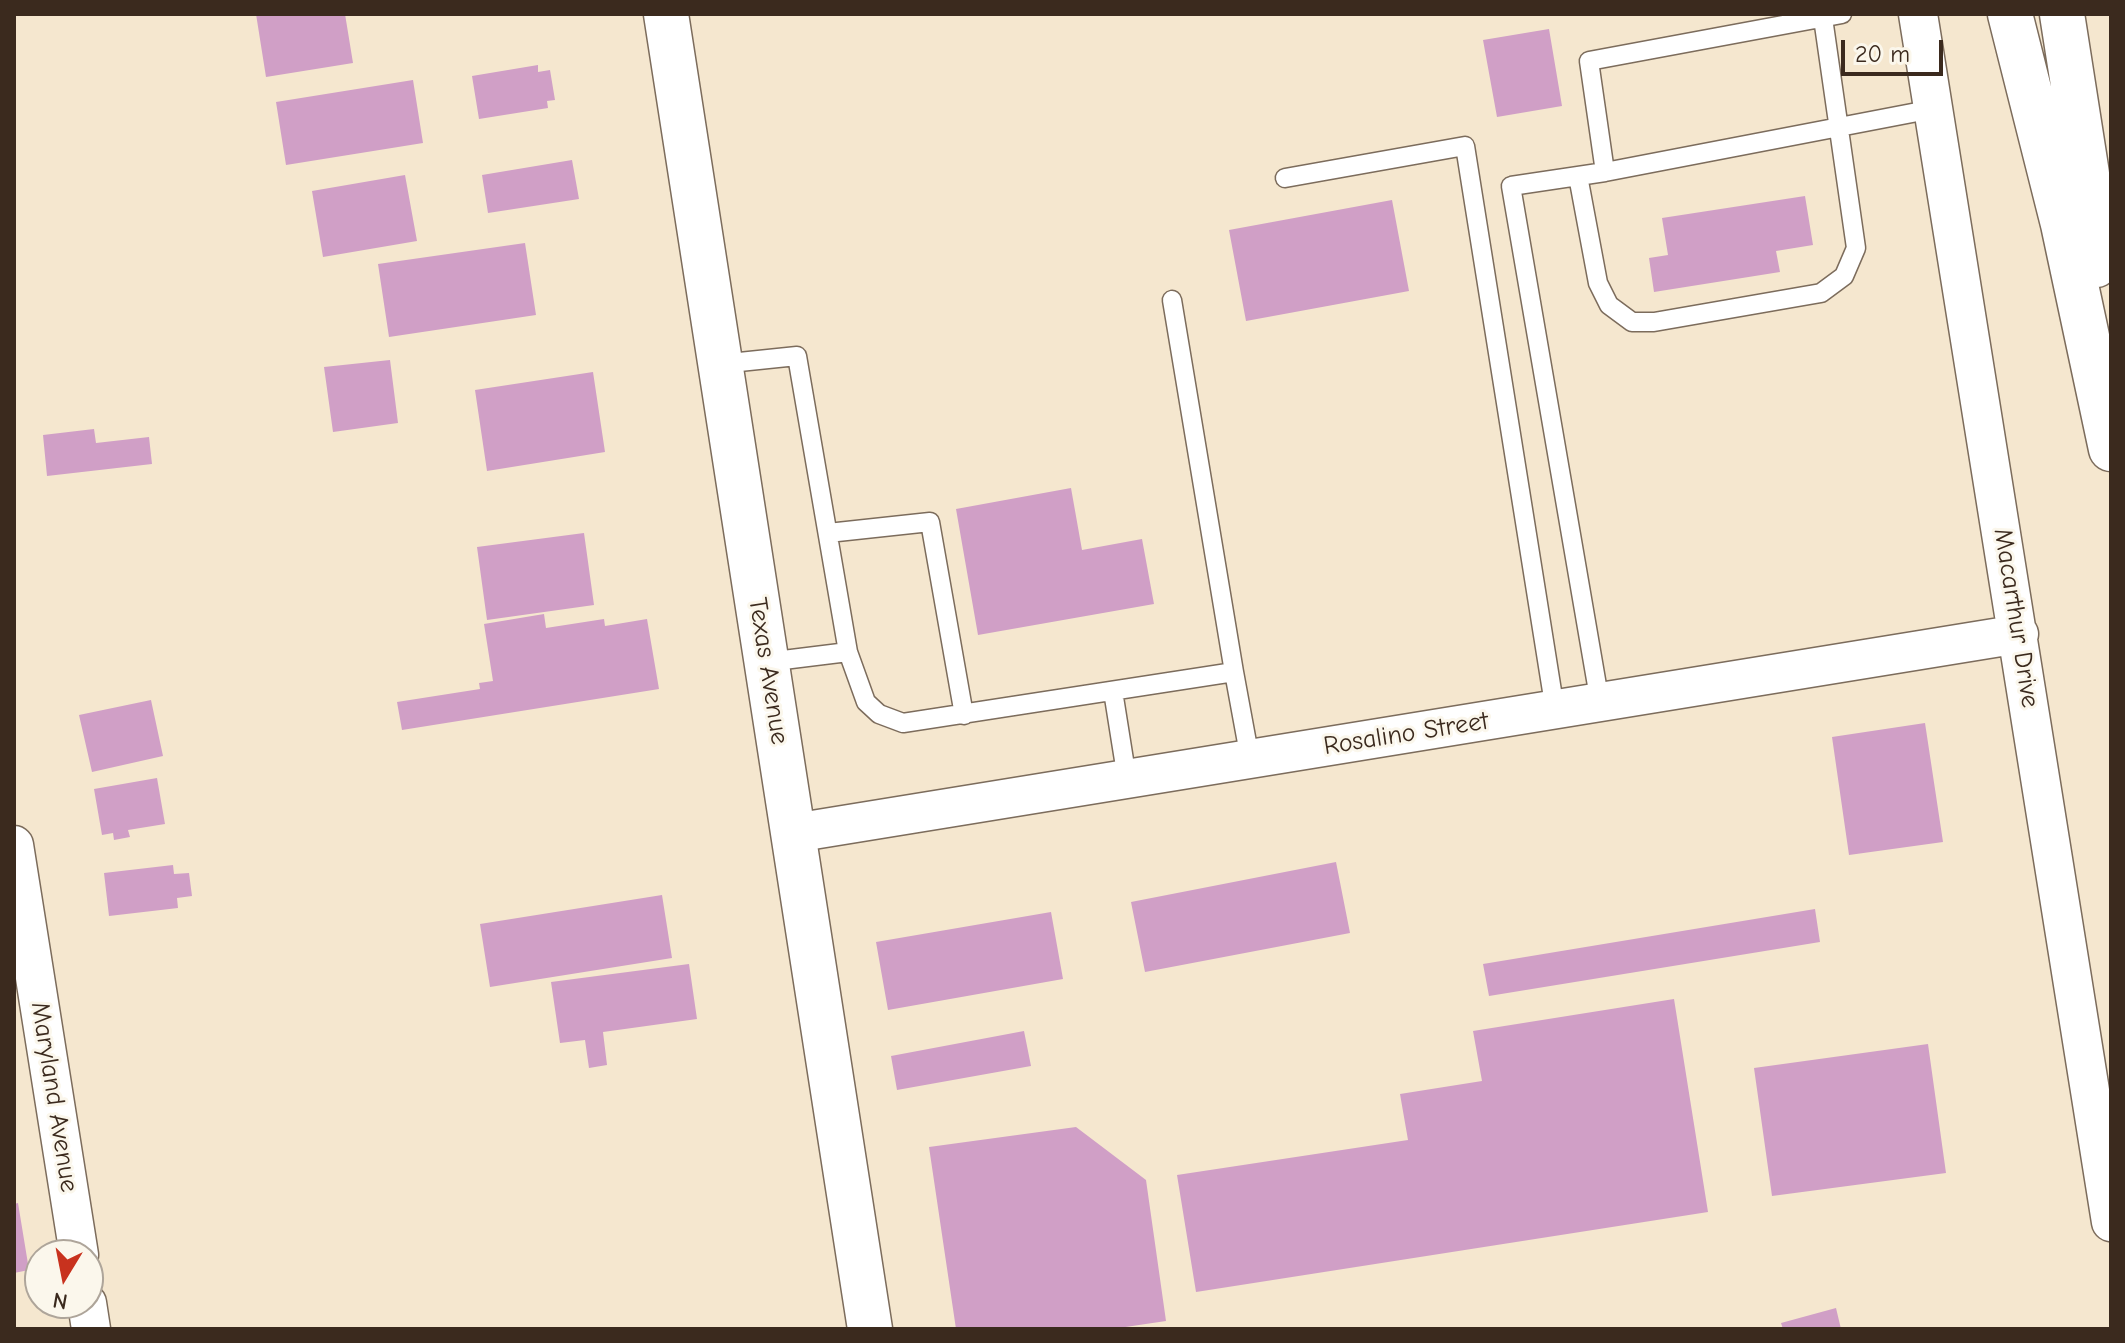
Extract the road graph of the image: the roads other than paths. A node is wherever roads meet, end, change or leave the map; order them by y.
1 (666, 14) edge
2 (1842, 14) edge
3 (1918, 14) edge
4 (2010, 14) edge
5 (2062, 14) edge
6 (1823, 18) junction
7 (1933, 109) junction
8 (1838, 128) junction
9 (1605, 172) junction
10 (1578, 176) junction
11 (1285, 178) dead end
12 (1172, 300) dead end
13 (720, 364) junction
14 (2111, 421) edge
15 (2111, 449) edge
16 (828, 533) junction
17 (2019, 634) junction
18 (848, 652) junction
19 (767, 662) junction
20 (1234, 672) junction
21 (1113, 691) junction
22 (1600, 703) junction
23 (1555, 710) junction
24 (964, 715) junction
25 (1250, 759) junction
26 (1127, 779) junction
27 (794, 833) junction
28 (14, 845) edge
29 (2111, 1222) edge
30 (76, 1239) edge
31 (870, 1329) edge

1 - 13 main road, Texas Avenue
2 - 6 lane
3 - 7 street, Macarthur Drive
4 - 15 main road
5 - 14 main road
6 - 8 lane
6 - 9 lane
7 - 8 lane
7 - 17 street, Macarthur Drive
8 - 9 lane
8 - 10 lane
9 - 10 lane
10 - 22 lane
11 - 23 lane
12 - 20 lane
13 - 16 lane
13 - 19 main road, Texas Avenue
16 - 18 lane
16 - 24 lane
17 - 22 street, Rosalino Street
17 - 29 street, Macarthur Drive
18 - 19 lane
18 - 24 lane
19 - 27 main road, Texas Avenue
20 - 21 lane
20 - 25 lane
21 - 24 lane
21 - 26 lane
22 - 23 street, Rosalino Street
23 - 25 street, Rosalino Street
25 - 26 street, Rosalino Street
26 - 27 street, Rosalino Street
27 - 31 main road, Texas Avenue
28 - 30 street, Maryland Avenue

